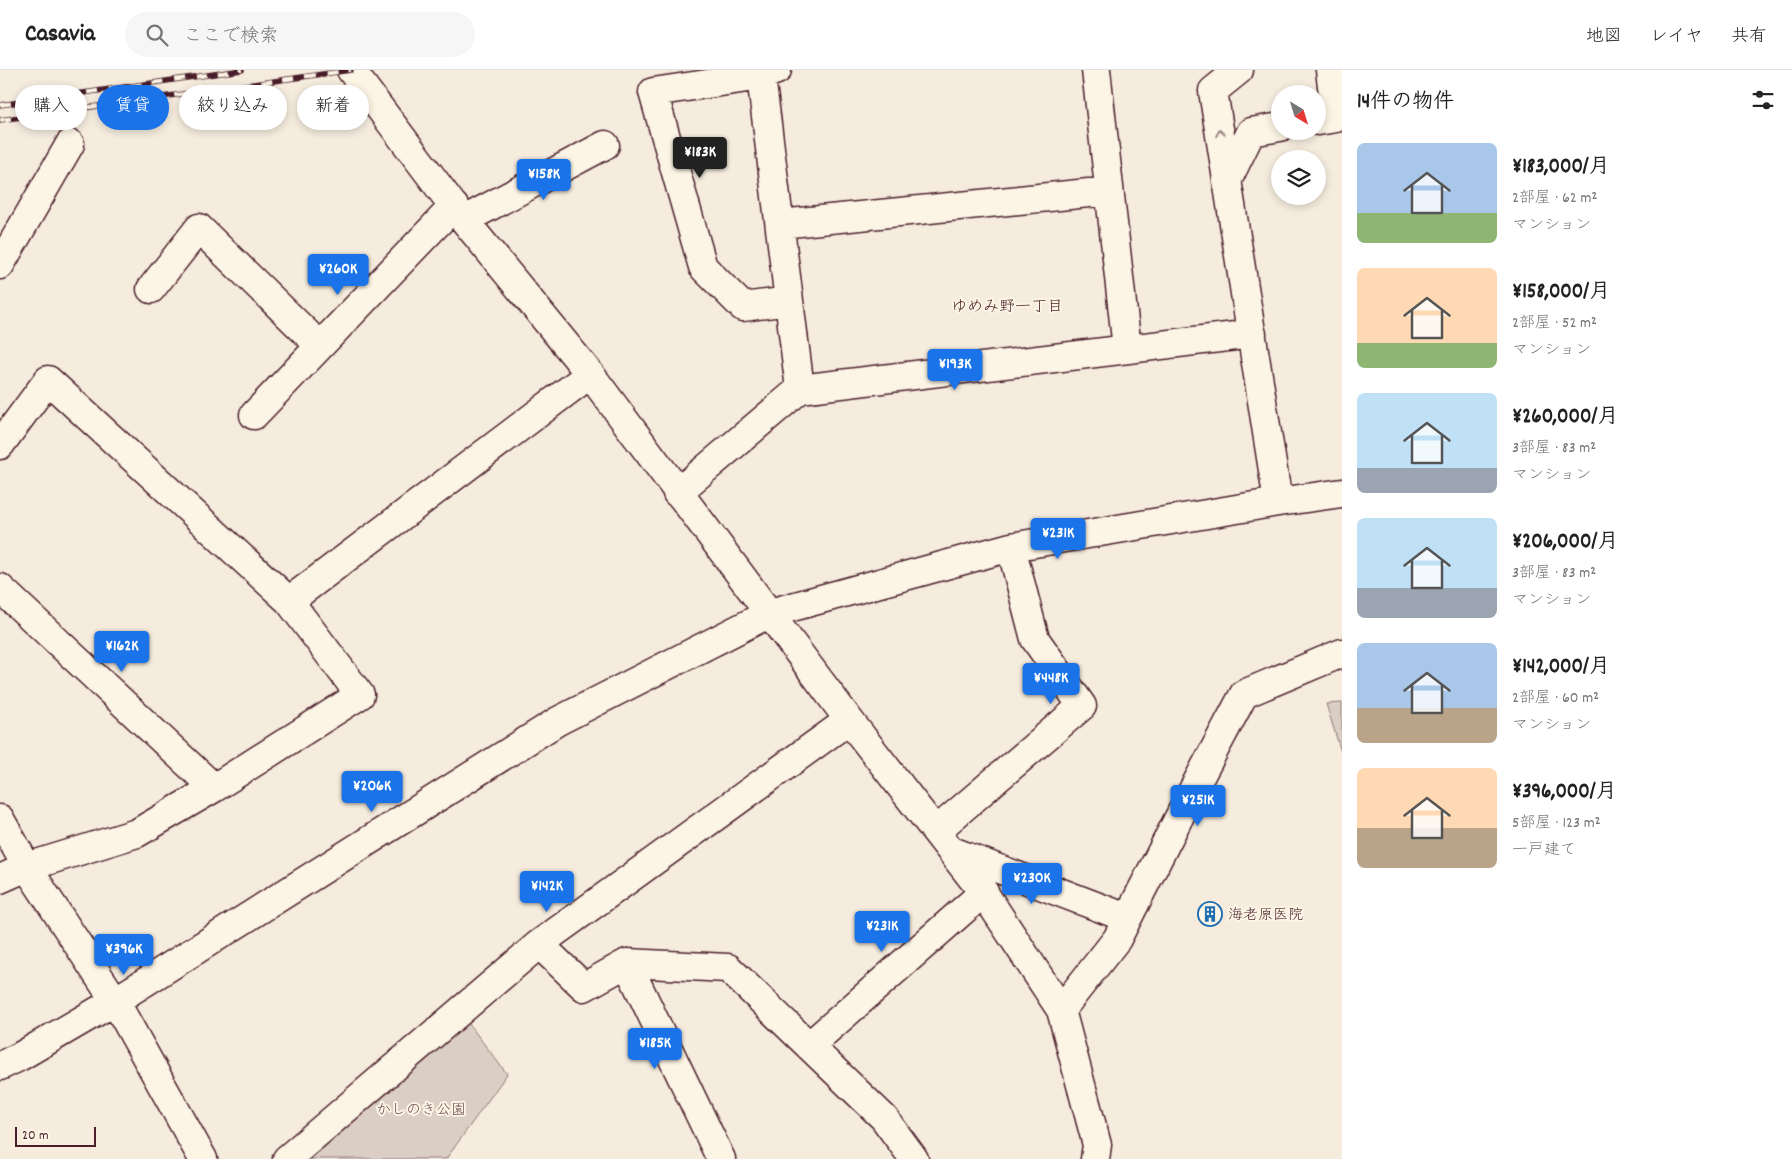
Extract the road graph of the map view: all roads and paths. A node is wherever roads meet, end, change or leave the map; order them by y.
1 (351, 70) edge
2 (1096, 70) edge
3 (1239, 70) edge
4 (1330, 70) edge
5 (769, 73) edge
6 (1326, 120) edge
7 (1271, 129) edge
8 (70, 144) dead end
9 (604, 145) dead end
10 (1227, 181) junction
11 (1109, 192) junction
12 (459, 213) junction
13 (780, 224) junction
14 (0, 264) edge
15 (151, 289) dead end
16 (790, 301) junction
17 (1252, 334) junction
18 (320, 346) junction
19 (1127, 349) junction
20 (590, 374) junction
21 (800, 388) junction
22 (254, 415) dead end
23 (0, 445) edge
24 (677, 493) junction
25 (1342, 493) edge
26 (1278, 502) junction
27 (1011, 546) junction
28 (0, 588) edge
29 (289, 601) junction
30 (770, 613) junction
31 (1342, 653) edge
32 (849, 720) junction
33 (214, 788) junction
34 (0, 818) edge
35 (944, 841) junction
36 (27, 867) junction
37 (0, 879) edge
38 (984, 892) junction
39 (1127, 918) junction
40 (539, 944) junction
41 (627, 963) junction
42 (115, 1001) junction
43 (1061, 1010) junction
44 (809, 1046) junction
45 (0, 1066) edge
46 (203, 1159) edge
47 (287, 1159) edge
48 (721, 1159) edge
49 (914, 1159) edge
50 (1095, 1159) edge

1 - 12 street
2 - 11 street
10 -> 3 street
4 - 6 street
5 - 13 street
5 - 16 street
7 - 10 street
8 - 14 street
9 - 12 street
10 - 17 street
11 - 13 street
11 - 19 street
12 - 18 street
12 - 20 street
13 - 16 street
15 - 18 street
16 - 21 street
17 - 19 street
17 - 26 street
18 - 22 street
19 - 21 street
20 - 24 street
20 - 29 street
21 - 24 street
23 - 29 street
24 - 30 street
25 - 26 street
26 - 27 street
27 - 30 street
27 - 35 street
28 - 33 street
29 - 33 street
30 - 32 street
30 - 42 street
31 - 39 street
32 - 35 street
32 - 40 street
33 - 36 street
34 - 36 street
35 - 38 street
35 - 39 street
36 - 37 street
36 - 42 street
38 - 43 street
38 - 44 street
39 - 43 street
40 - 41 street
40 - 47 street
41 - 44 street
41 - 48 street
42 - 45 street
42 - 46 street
43 - 50 street
44 - 49 street

